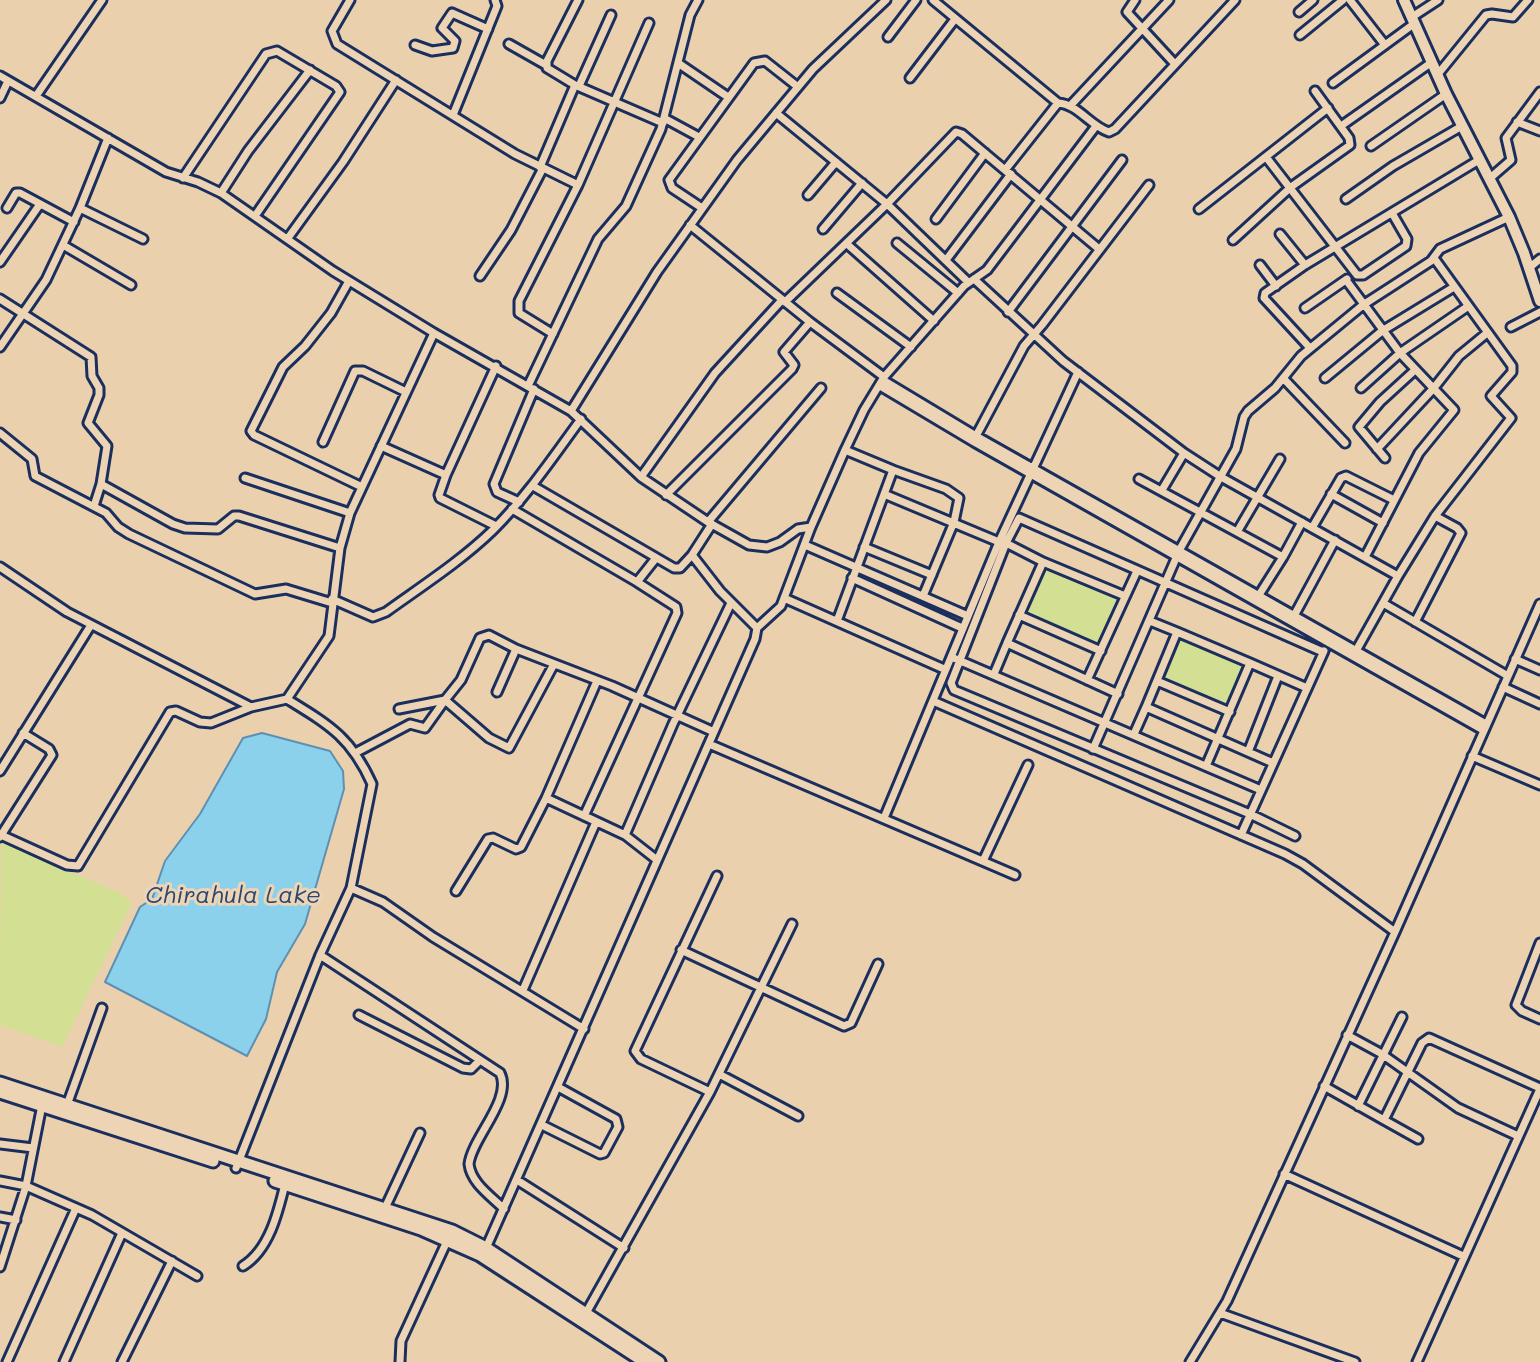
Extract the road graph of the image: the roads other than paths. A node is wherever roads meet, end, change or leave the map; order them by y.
1 (102, 0) edge
2 (350, 0) edge
3 (495, 0) edge
4 (578, 0) edge
5 (698, 0) edge
6 (886, 0) edge
7 (916, 0) edge
8 (933, 0) edge
9 (1135, 0) edge
10 (1169, 0) edge
11 (1235, 0) edge
12 (1313, 0) edge
13 (1343, 0) edge
14 (1350, 0) edge
15 (1404, 0) edge
16 (1438, 0) edge
17 (1523, 2) edge
18 (1299, 12) dead end
19 (611, 15) dead end
20 (955, 19) junction
21 (1414, 20) junction
22 (649, 23) dead end
23 (488, 29) junction
24 (1140, 29) junction
25 (1300, 35) dead end
26 (888, 37) dead end
27 (509, 44) dead end
28 (415, 45) dead end
29 (1385, 45) junction
30 (1432, 62) junction
31 (678, 63) junction
32 (1174, 63) junction
33 (546, 65) junction
34 (310, 70) junction
35 (1438, 74) junction
36 (910, 78) dead end
37 (4, 79) edge
38 (396, 80) junction
39 (1333, 83) dead end
40 (577, 85) junction
41 (798, 87) junction
42 (1315, 91) dead end
43 (1540, 92) edge
44 (1446, 94) junction
45 (36, 96) junction
46 (728, 97) junction
47 (0, 98) edge
48 (615, 103) junction
49 (1058, 103) junction
50 (1070, 106) junction
51 (1328, 108) junction
52 (776, 113) junction
53 (453, 115) junction
54 (664, 120) junction
55 (1517, 122) junction
56 (1096, 126) junction
57 (1341, 126) junction
58 (1462, 126) junction
59 (1538, 126) edge
60 (699, 137) junction
61 (108, 138) junction
62 (1371, 146) dead end
63 (985, 153) junction
64 (1266, 157) junction
65 (1122, 160) dead end
66 (1479, 160) junction
67 (836, 162) junction
68 (541, 167) junction
69 (1008, 172) junction
70 (183, 178) junction
71 (1489, 179) junction
72 (862, 183) junction
73 (578, 185) junction
74 (1149, 185) dead end
75 (1291, 187) junction
76 (221, 193) junction
77 (808, 195) dead end
78 (1040, 198) junction
79 (1346, 199) dead end
80 (40, 204) junction
81 (887, 204) junction
82 (7, 208) dead end
83 (80, 208) junction
84 (702, 208) junction
85 (1199, 209) dead end
86 (1392, 213) junction
87 (255, 216) junction
88 (1509, 217) junction
89 (936, 219) dead end
90 (74, 222) junction
91 (1072, 224) junction
92 (690, 225) junction
93 (823, 229) dead end
94 (1280, 234) dead end
95 (288, 238) junction
96 (143, 239) dead end
97 (1233, 240) dead end
98 (897, 243) dead end
99 (847, 244) junction
100 (63, 245) junction
101 (1338, 247) junction
102 (1099, 249) junction
103 (1434, 258) junction
104 (946, 260) junction
105 (0, 262) edge
106 (1537, 263) edge
107 (1260, 265) dead end
108 (1305, 265) junction
109 (1356, 274) junction
110 (480, 276) dead end
111 (971, 280) junction
112 (1346, 280) junction
113 (349, 281) junction
114 (131, 285) dead end
115 (1276, 286) junction
116 (1454, 287) junction
117 (837, 293) dead end
118 (958, 293) junction
119 (0, 299) edge
120 (784, 301) junction
121 (1540, 301) edge
122 (1363, 305) junction
123 (1467, 307) junction
124 (1305, 308) dead end
125 (1008, 312) junction
126 (1540, 312) edge
127 (23, 314) junction
128 (934, 321) junction
129 (810, 322) junction
130 (1511, 327) dead end
131 (1382, 331) junction
132 (434, 333) junction
133 (1487, 333) junction
134 (553, 334) junction
135 (1033, 335) junction
136 (0, 347) edge
137 (911, 347) junction
138 (1310, 348) junction
139 (1400, 353) junction
140 (496, 366) junction
141 (1415, 370) junction
142 (1078, 372) junction
143 (1283, 378) junction
144 (1325, 378) dead end
145 (882, 381) junction
146 (531, 388) junction
147 (821, 388) dead end
148 (1361, 388) dead end
149 (1433, 389) junction
150 (406, 392) junction
151 (571, 411) junction
152 (581, 419) junction
153 (0, 433) edge
154 (976, 436) junction
155 (323, 442) dead end
156 (1345, 443) dead end
157 (381, 446) junction
158 (1377, 449) junction
159 (845, 450) junction
160 (1184, 453) junction
161 (1385, 458) dead end
162 (1280, 459) dead end
163 (893, 470) junction
164 (1032, 470) junction
165 (446, 475) junction
166 (641, 477) junction
167 (1221, 477) junction
168 (245, 478) dead end
169 (1139, 479) dead end
170 (101, 484) junction
171 (533, 486) junction
172 (362, 487) junction
173 (1162, 490) junction
174 (884, 494) junction
175 (1331, 494) junction
176 (666, 495) junction
177 (1257, 496) junction
178 (1394, 500) junction
179 (519, 502) junction
180 (94, 506) junction
181 (512, 509) junction
182 (1201, 511) junction
183 (350, 513) junction
184 (1435, 516) junction
185 (954, 522) junction
186 (1302, 522) junction
187 (710, 523) junction
188 (1383, 523) junction
189 (496, 526) junction
190 (811, 527) junction
191 (1312, 528) junction
192 (1237, 532) junction
193 (1335, 540) junction
194 (1002, 543) junction
195 (805, 545) junction
196 (864, 547) junction
197 (340, 548) junction
198 (1179, 553) junction
199 (692, 555) junction
200 (1283, 557) junction
201 (1365, 557) junction
202 (656, 558) junction
203 (1043, 562) junction
204 (0, 567) edge
205 (856, 567) junction
206 (1137, 571) junction
207 (932, 575) junction
208 (1398, 576) junction
209 (852, 578) junction
210 (637, 582) junction
211 (1166, 584) junction
212 (923, 596) junction
213 (1125, 596) junction
214 (784, 598) junction
215 (1258, 598) junction
216 (332, 601) junction
217 (731, 603) junction
218 (1383, 603) junction
219 (1540, 604) edge
220 (1295, 614) junction
221 (1019, 615) junction
222 (968, 616) junction
223 (837, 621) junction
224 (1150, 621) junction
225 (1415, 622) junction
226 (1531, 624) junction
227 (91, 625) junction
228 (757, 628) junction
229 (962, 628) junction
230 (1540, 628) edge
231 (1177, 632) junction
232 (1328, 641) junction
233 (1007, 643) junction
234 (516, 649) junction
235 (1357, 649) junction
236 (1101, 651) junction
237 (1323, 652) junction
238 (954, 658) junction
239 (1515, 659) junction
240 (1250, 663) junction
241 (554, 664) junction
242 (944, 669) junction
243 (1540, 670) edge
244 (994, 674) junction
245 (1278, 676) junction
246 (1508, 676) junction
247 (1087, 680) junction
248 (597, 681) junction
249 (1157, 681) junction
250 (1503, 687) junction
251 (1307, 688) junction
252 (497, 692) dead end
253 (1118, 694) junction
254 (638, 696) junction
255 (287, 699) junction
256 (445, 700) junction
257 (933, 701) junction
258 (1540, 704) edge
259 (251, 707) junction
260 (1146, 707) junction
261 (399, 709) dead end
262 (1230, 712) junction
263 (678, 713) junction
264 (1106, 721) junction
265 (1485, 727) junction
266 (714, 732) junction
267 (23, 733) junction
268 (1134, 734) junction
269 (1218, 739) junction
270 (709, 744) junction
271 (1093, 749) junction
272 (1248, 752) junction
273 (355, 753) junction
274 (1472, 756) junction
275 (1273, 763) junction
276 (1028, 765) dead end
277 (1206, 766) junction
278 (0, 771) edge
279 (1540, 785) edge
280 (1261, 790) junction
281 (546, 798) junction
282 (1250, 814) junction
283 (584, 816) junction
284 (884, 818) junction
285 (596, 822) junction
286 (625, 835) junction
287 (1241, 835) junction
288 (1, 836) edge
289 (1295, 836) dead end
290 (657, 860) junction
291 (983, 861) junction
292 (1015, 875) dead end
293 (717, 876) dead end
294 (351, 888) junction
295 (456, 891) dead end
296 (792, 924) dead end
297 (1395, 932) junction
298 (1540, 943) edge
299 (681, 950) junction
300 (320, 955) junction
301 (878, 964) dead end
302 (763, 986) junction
303 (523, 990) junction
304 (102, 1008) dead end
305 (359, 1015) dead end
306 (1402, 1017) dead end
307 (1540, 1019) edge
308 (584, 1029) junction
309 (1347, 1035) junction
310 (1382, 1054) junction
311 (480, 1060) junction
312 (1408, 1072) junction
313 (719, 1074) junction
314 (0, 1083) edge
315 (1324, 1086) junction
316 (558, 1087) junction
317 (1540, 1088) edge
318 (0, 1092) edge
319 (710, 1092) junction
320 (42, 1105) junction
321 (67, 1105) junction
322 (1358, 1106) junction
323 (798, 1116) dead end
324 (1384, 1120) junction
325 (542, 1125) junction
326 (420, 1133) dead end
327 (1518, 1136) junction
328 (1418, 1139) dead end
329 (0, 1144) edge
330 (33, 1148) junction
331 (238, 1165) junction
332 (1284, 1174) junction
333 (517, 1180) junction
334 (0, 1181) edge
335 (285, 1184) junction
336 (26, 1186) junction
337 (76, 1208) junction
338 (385, 1208) junction
339 (504, 1209) junction
340 (0, 1217) edge
341 (16, 1220) junction
342 (122, 1233) junction
343 (450, 1236) junction
344 (486, 1248) junction
345 (624, 1248) junction
346 (1463, 1256) junction
347 (172, 1261) junction
348 (243, 1266) dead end
349 (0, 1267) edge
350 (197, 1276) dead end
351 (586, 1313) junction
352 (1220, 1313) junction
353 (7, 1362) edge
354 (64, 1362) edge
355 (122, 1362) edge
356 (400, 1362) edge
357 (645, 1362) edge
358 (659, 1362) edge
359 (1190, 1362) edge
360 (1355, 1362) edge
361 (1417, 1362) edge

1 - 45 street
2 - 38 street
3 - 23 street
4 - 33 street
5 - 31 street
6 - 41 street
7 - 26 street
8 - 20 street
9 - 24 street
10 - 24 street
11 - 32 street
12 - 18 street
13 - 25 street
14 - 29 street
15 - 21 street
16 - 21 street
17 - 35 street
19 - 40 street
20 - 36 street
20 - 49 street
21 - 29 street
21 - 30 street
22 - 48 street
23 - 28 street
23 - 53 street
24 - 32 street
24 - 50 street
27 - 33 street
29 - 39 street
30 - 35 street
30 - 57 street
31 - 46 street
31 - 54 street
32 - 56 street
33 - 40 street
34 - 70 street
34 - 76 street
34 - 87 street
35 - 44 street
37 - 45 street
37 - 47 street
38 - 53 street
38 - 95 street
40 - 48 street
40 - 68 street
41 - 46 street
41 - 52 street
42 - 51 street
43 - 55 street
44 - 58 street
44 - 62 street
45 - 61 street
46 - 60 street
48 - 54 street
48 - 73 street
49 - 50 street
49 - 69 street
50 - 56 street
51 - 57 street
51 - 64 street
52 - 67 street
52 - 84 street
53 - 68 street
54 - 60 street
54 - 134 street
55 - 59 street
55 - 71 street
56 - 78 street
57 - 75 street
58 - 66 street
58 - 79 street
60 - 84 street
61 - 70 street
61 - 83 street
63 - 69 street
63 - 81 street
63 - 89 street
64 - 75 street
64 - 85 street
65 - 91 street
66 - 71 street
66 - 86 street
67 - 72 street
67 - 77 street
68 - 73 street
68 - 110 street
69 - 78 street
69 - 104 street
70 - 76 street
71 - 88 street
72 - 81 street
72 - 93 street
73 - 134 street
74 - 102 street
75 - 97 street
75 - 101 street
76 - 87 street
78 - 91 street
78 - 111 street
80 - 82 street
80 - 90 street
80 - 105 street
81 - 99 street
81 - 104 street
83 - 90 street
83 - 96 street
84 - 92 street
86 - 101 street
86 - 109 street
87 - 95 street
88 - 103 street
88 - 106 street
90 - 100 street
91 - 102 street
91 - 125 street
92 - 120 street
92 - 151 street
94 - 108 street
95 - 113 street
98 - 118 street
99 - 120 street
99 - 128 street
100 - 114 street
100 - 127 street
101 - 108 street
101 - 109 street
102 - 135 street
103 - 116 street
103 - 122 street
104 - 111 street
106 - 121 street
107 - 115 street
108 - 115 street
109 - 112 street
111 - 118 street
111 - 125 street
112 - 122 street
112 - 124 street
113 - 132 street
113 - 172 street
115 - 138 street
116 - 123 street
116 - 131 street
117 - 137 street
118 - 128 street
119 - 127 street
120 - 129 street
120 - 166 street
122 - 131 street
122 - 138 street
123 - 133 street
123 - 139 street
125 - 135 street
126 - 130 street
127 - 136 street
127 - 170 street
128 - 137 street
129 - 145 street
129 - 176 street
131 - 139 street
131 - 144 street
132 - 140 street
132 - 150 street
133 - 149 street
133 - 184 street
134 - 146 street
135 - 142 street
135 - 154 street
137 - 145 street
138 - 143 street
139 - 141 street
139 - 148 street
140 - 146 street
140 - 165 street
141 - 149 street
141 - 158 street
142 - 160 street
142 - 164 street
143 - 156 street
143 - 167 street
145 - 154 street
145 - 159 street
145 - 164 street
146 - 151 street
146 - 179 street
147 - 187 street
149 - 158 street
149 - 178 street
150 - 155 street
150 - 157 street
151 - 152 street
152 - 166 street
152 - 171 street
153 - 180 street
154 - 164 street
157 - 165 street
157 - 172 street
158 - 161 street
159 - 163 street
159 - 190 street
160 - 167 street
160 - 173 street
162 - 177 street
163 - 174 street
163 - 185 street
164 - 194 street
164 - 198 street
165 - 189 street
166 - 176 street
167 - 177 street
167 - 182 street
168 - 183 street
169 - 173 street
170 - 180 street
170 - 197 street
171 - 179 street
171 - 202 street
172 - 183 street
173 - 182 street
174 - 185 street
174 - 196 street
175 - 178 street
175 - 188 street
175 - 191 street
176 - 187 street
177 - 186 street
177 - 192 street
178 - 188 street
179 - 181 street
180 - 216 street
181 - 189 street
181 - 210 street
182 - 192 street
182 - 198 street
183 - 197 street
184 - 208 street
184 - 225 street
185 - 194 street
185 - 207 street
186 - 191 street
186 - 200 street
187 - 190 street
187 - 199 street
188 - 201 street
189 - 216 street
190 - 195 street
191 - 193 street
192 - 200 street
193 - 201 street
193 - 220 street
194 - 203 street
194 - 206 street
194 - 222 street
194 - 238 street
195 - 205 street
195 - 214 street
196 - 205 street
196 - 207 street
197 - 216 street
198 - 211 street
198 - 215 street
199 - 202 street
199 - 217 street
200 - 215 street
201 - 208 street
202 - 210 street
203 - 213 street
203 - 221 street
204 - 227 street
205 - 209 street
205 - 212 street
206 - 211 street
206 - 213 street
207 - 212 street
208 - 218 street
209 - 223 street
209 - 229 street
210 - 254 street
211 - 224 street
211 - 237 street
212 - 222 street
213 - 236 street
214 - 223 street
214 - 228 street
215 - 220 street
215 - 232 street
216 - 255 street
217 - 228 street
217 - 263 street
218 - 225 street
218 - 235 street
219 - 226 street
220 - 235 street
221 - 233 street
221 - 236 street
222 - 229 street
223 - 242 street
224 - 231 street
224 - 253 street
225 - 246 street
226 - 230 street
226 - 239 street
227 - 259 street
227 - 267 street
228 - 266 street
229 - 238 street
231 - 240 street
231 - 249 street
232 - 237 street
232 - 265 street
233 - 244 street
233 - 247 street
234 - 241 street
234 - 252 street
234 - 256 street
235 - 265 street
236 - 247 street
237 - 251 street
238 - 242 street
238 - 244 street
238 - 271 street
239 - 243 street
239 - 246 street
240 - 245 street
240 - 262 street
241 - 248 street
241 - 256 street
242 - 257 street
244 - 264 street
245 - 251 street
245 - 272 street
246 - 250 street
247 - 253 street
248 - 254 street
248 - 281 street
249 - 260 street
249 - 262 street
250 - 258 street
250 - 265 street
251 - 275 street
253 - 264 street
254 - 263 street
254 - 283 street
255 - 259 street
255 - 273 street
256 - 261 street
256 - 273 street
257 - 284 street
257 - 287 street
259 - 288 street
260 - 268 street
260 - 269 street
262 - 269 street
263 - 266 street
263 - 286 street
264 - 268 street
264 - 271 street
265 - 274 street
266 - 270 street
267 - 278 street
267 - 288 street
268 - 277 street
269 - 272 street
269 - 277 street
270 - 284 street
270 - 290 street
271 - 282 street
272 - 275 street
273 - 294 street
274 - 279 street
274 - 297 street
275 - 280 street
276 - 291 street
277 - 280 street
280 - 282 street
281 - 283 street
281 - 295 street
282 - 287 street
282 - 289 street
283 - 285 street
284 - 291 street
285 - 286 street
285 - 303 street
286 - 290 street
287 - 297 street
290 - 308 street
291 - 292 street
293 - 299 street
294 - 300 street
294 - 303 street
296 - 302 street
297 - 309 street
298 - 307 street
299 - 302 street
299 - 319 street
300 - 311 street
300 - 331 street
301 - 302 street
302 - 313 street
303 - 308 street
304 - 321 street
305 - 311 street
306 - 310 street
308 - 316 street
309 - 310 street
309 - 315 street
310 - 312 street
310 - 322 street
311 - 339 street
312 - 317 street
312 - 324 street
312 - 327 street
313 - 319 street
313 - 323 street
314 - 321 main road
315 - 322 street
315 - 332 street
316 - 325 street
316 - 325 street
317 - 327 street
318 - 320 main road
319 - 345 street
320 - 330 street
320 - 331 main road
321 - 331 main road
322 - 324 street
324 - 328 street
325 - 333 street
326 - 338 street
327 - 346 street
329 - 330 street
330 - 336 street
331 - 335 main road
331 - 338 main road
332 - 346 street
332 - 352 street
333 - 339 street
333 - 345 street
334 - 336 street
335 - 343 main road
335 - 348 street
336 - 337 street
336 - 341 street
337 - 342 street
337 - 353 street
338 - 343 main road
339 - 344 street
340 - 341 street
341 - 349 street
342 - 347 street
342 - 354 street
343 - 344 main road
343 - 356 street
343 - 357 main road
344 - 351 main road
345 - 351 street
346 - 361 street
347 - 350 street
347 - 355 street
351 - 358 main road
352 - 359 street
352 - 360 street

